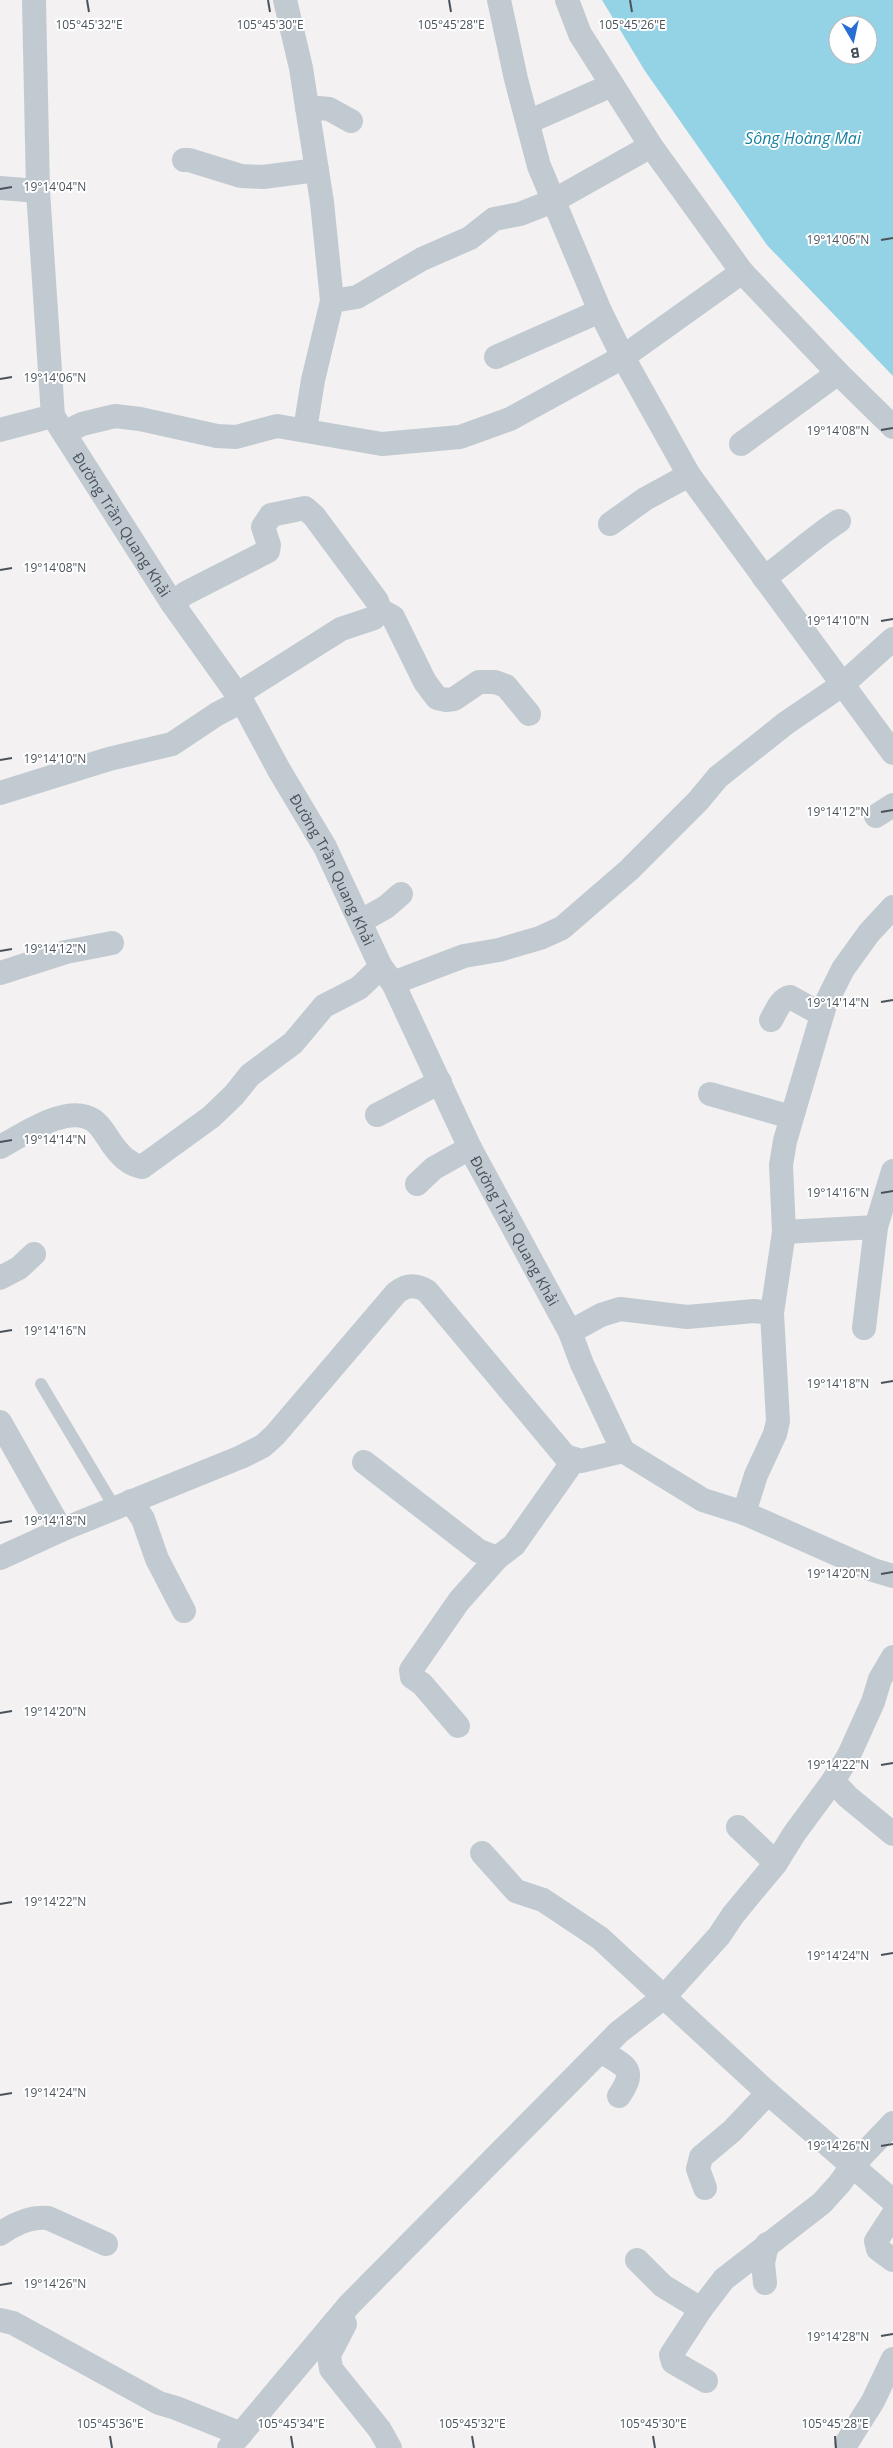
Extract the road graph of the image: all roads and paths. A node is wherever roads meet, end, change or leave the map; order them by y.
1 (34, 0) edge
2 (285, 0) edge
3 (499, 0) edge
4 (567, 0) edge
5 (612, 85) junction
6 (307, 107) junction
7 (351, 120) dead end
8 (528, 122) junction
9 (651, 146) junction
10 (184, 160) dead end
11 (317, 170) junction
12 (0, 188) edge
13 (38, 191) junction
14 (552, 201) junction
15 (742, 272) junction
16 (332, 301) junction
17 (600, 311) junction
18 (496, 357) dead end
19 (622, 357) junction
20 (838, 373) junction
21 (58, 425) junction
22 (893, 427) edge
23 (0, 430) edge
24 (305, 430) junction
25 (741, 444) dead end
26 (690, 475) junction
27 (838, 521) dead end
28 (610, 524) dead end
29 (764, 578) junction
30 (172, 603) junction
31 (380, 610) junction
32 (893, 639) edge
33 (842, 685) junction
34 (240, 697) junction
35 (529, 714) dead end
36 (893, 753) edge
37 (0, 793) edge
38 (401, 894) dead end
39 (893, 907) edge
40 (361, 921) junction
41 (112, 943) dead end
42 (0, 973) edge
43 (387, 975) junction
44 (821, 1014) junction
45 (771, 1020) dead end
46 (440, 1082) junction
47 (710, 1094) dead end
48 (377, 1115) dead end
49 (792, 1117) junction
50 (0, 1147) edge
51 (470, 1148) junction
52 (893, 1171) edge
53 (417, 1184) dead end
54 (876, 1228) junction
55 (784, 1232) junction
56 (34, 1254) dead end
57 (0, 1278) edge
58 (772, 1313) junction
59 (864, 1328) dead end
60 (570, 1332) junction
61 (41, 1384) dead end
62 (0, 1422) edge
63 (623, 1451) junction
64 (574, 1460) junction
65 (364, 1462) dead end
66 (123, 1504) junction
67 (744, 1513) junction
68 (61, 1530) junction
69 (0, 1558) edge
70 (497, 1558) junction
71 (893, 1576) edge
72 (184, 1611) dead end
73 (893, 1657) edge
74 (458, 1726) dead end
75 (834, 1782) junction
76 (738, 1827) dead end
77 (893, 1834) edge
78 (482, 1853) dead end
79 (776, 1862) junction
80 (664, 1997) junction
81 (602, 2051) junction
82 (768, 2093) junction
83 (619, 2096) dead end
84 (893, 2123) edge
85 (852, 2166) junction
86 (705, 2188) dead end
87 (893, 2201) edge
88 (893, 2216) edge
89 (0, 2234) edge
90 (106, 2244) dead end
91 (767, 2244) junction
92 (637, 2260) dead end
93 (893, 2260) edge
94 (765, 2283) dead end
95 (349, 2305) junction
96 (701, 2309) junction
97 (0, 2320) edge
98 (893, 2359) edge
99 (706, 2381) dead end
100 (235, 2441) edge
101 (846, 2444) dead end
102 (390, 2448) edge

1 - 13 street, Đường Trần Quang Khải
2 - 6 street
3 - 8 street
4 - 5 street
5 - 8 street
5 - 9 street
6 - 7 street
6 - 11 street
8 - 14 street
9 - 14 street
9 - 15 street
10 - 11 street
11 - 16 street
12 - 13 street
13 - 21 street, Đường Trần Quang Khải
14 - 16 street
14 - 17 street
15 - 19 street
15 - 20 street
16 - 24 street
17 - 18 street
17 - 19 street
19 - 24 street
19 - 26 street
20 - 22 street
20 - 25 street
21 - 23 street
21 - 24 street
21 - 30 street, Đường Trần Quang Khải
26 - 28 street
26 - 29 street
27 - 29 street
29 - 33 street
30 - 31 street
30 - 34 street, Đường Trần Quang Khải
31 - 34 street
31 - 35 street
32 - 33 street
33 - 36 street
33 - 43 street
34 - 37 street
34 - 40 street, Đường Trần Quang Khải
38 - 40 street
39 - 44 street
40 - 43 street, Đường Trần Quang Khải
41 - 42 street
43 - 46 street, Đường Trần Quang Khải
43 - 50 street
44 - 45 street
44 - 49 street
46 - 48 street
46 - 51 street, Đường Trần Quang Khải
47 - 49 street
49 - 55 street
51 - 53 street
51 - 60 street, Đường Trần Quang Khải
52 - 54 street
54 - 55 street
54 - 59 street
55 - 58 street
56 - 57 street
58 - 60 street
58 - 67 street
60 - 63 street, Đường Trần Quang Khải
61 - 66 lane
62 - 68 street
63 - 64 street
63 - 67 street
64 - 66 street
64 - 70 street
65 - 70 street
66 - 68 street
66 - 72 street
67 - 71 street
68 - 69 street
70 - 74 street
73 - 75 street
75 - 77 street
75 - 79 street
76 - 79 street
78 - 80 street
79 - 80 street
80 - 81 street
80 - 82 street
81 - 83 street
81 - 95 street
82 - 85 street
82 - 86 street
84 - 85 street
85 - 87 street
85 - 91 street
88 - 93 street
89 - 90 street
91 - 94 street
91 - 96 street
92 - 96 street
95 - 100 street
95 - 102 street
96 - 99 street
97 - 100 street
98 - 101 street

